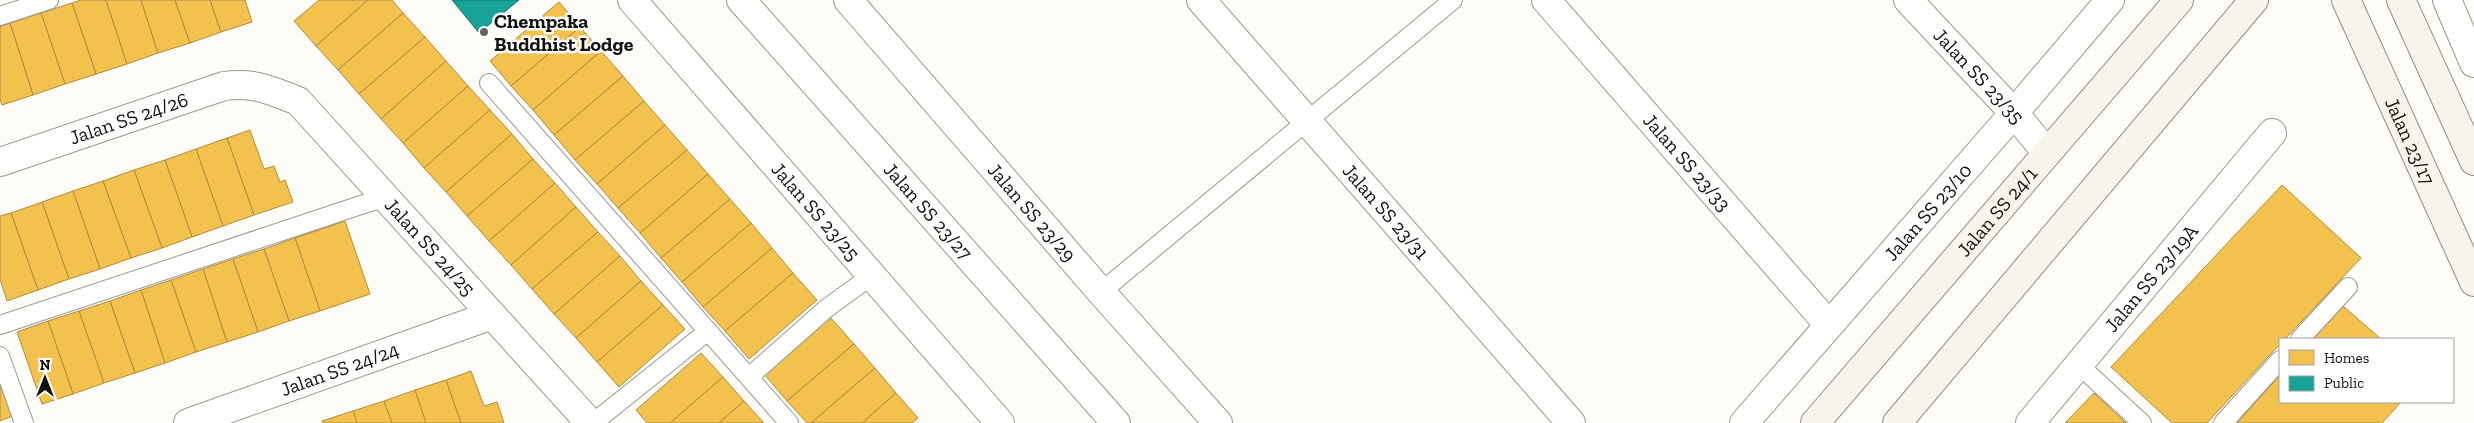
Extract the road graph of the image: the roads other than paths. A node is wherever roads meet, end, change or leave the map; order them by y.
1 (49, 0) edge
2 (632, 0) edge
3 (740, 0) edge
4 (848, 0) edge
5 (1202, 0) edge
6 (1453, 0) edge
7 (1546, 0) edge
8 (1908, 0) edge
9 (2110, 0) edge
10 (2179, 0) edge
11 (2254, 0) edge
12 (2346, 0) edge
13 (2401, 0) edge
14 (2447, 0) edge
15 (0, 16) edge
16 (2474, 63) edge
17 (488, 83) dead end
18 (259, 86) joint
19 (2014, 114) junction
20 (1307, 121) junction
21 (2272, 133) dead end
22 (2047, 153) junction
23 (2474, 161) edge
24 (0, 162) edge
25 (385, 197) junction
26 (872, 276) junction
27 (2474, 282) edge
28 (2348, 287) dead end
29 (1101, 292) junction
30 (492, 315) junction
31 (0, 325) edge
32 (1829, 325) junction
33 (708, 331) junction
34 (2301, 338) edge
35 (0, 356) edge
36 (2279, 361) edge
37 (2078, 365) junction
38 (748, 377) junction
39 (24, 423) edge
40 (188, 423) edge
41 (591, 423) edge
42 (789, 423) edge
43 (1000, 423) edge
44 (1116, 423) edge
45 (1218, 423) edge
46 (1571, 423) edge
47 (1744, 423) edge
48 (1815, 423) edge
49 (1897, 423) edge
50 (2030, 423) edge
51 (2142, 423) edge
52 (2222, 423) edge

1 - 15 lane
2 - 26 street, Jalan SS 23/25
3 - 44 street, Jalan SS 23/27
4 - 29 street, Jalan SS 23/29
5 - 20 street, Jalan SS 23/31
6 - 20 lane
7 - 32 street, Jalan SS 23/33
8 - 19 street, Jalan SS 23/35
9 - 19 street, Jalan SS 23/10
10 - 22 main road, Jalan SS 24/1
11 - 49 main road
12 - 27 main road, Jalan 23/17
13 - 23 main road
14 - 16 street
17 - 33 lane
18 - 24 street, Jalan SS 24/26
18 - 25 street, Jalan SS 24/25
19 - 22 street, Jalan SS 23/35
19 - 32 street, Jalan SS 23/10
20 - 29 lane
20 - 46 street, Jalan SS 23/31
21 - 37 street, Jalan SS 23/19A
22 - 48 main road, Jalan SS 24/1
25 - 30 street, Jalan SS 24/25
25 - 31 lane
26 - 38 lane
26 - 43 street, Jalan SS 23/25
28 - 34 lane
29 - 45 street, Jalan SS 23/29
30 - 40 street, Jalan SS 24/24
30 - 41 street, Jalan SS 24/25
32 - 47 street, Jalan SS 23/10
33 - 38 lane
33 - 41 lane
35 - 39 lane
36 - 52 lane
37 - 50 street, Jalan SS 23/19A
37 - 51 lane
38 - 42 lane

